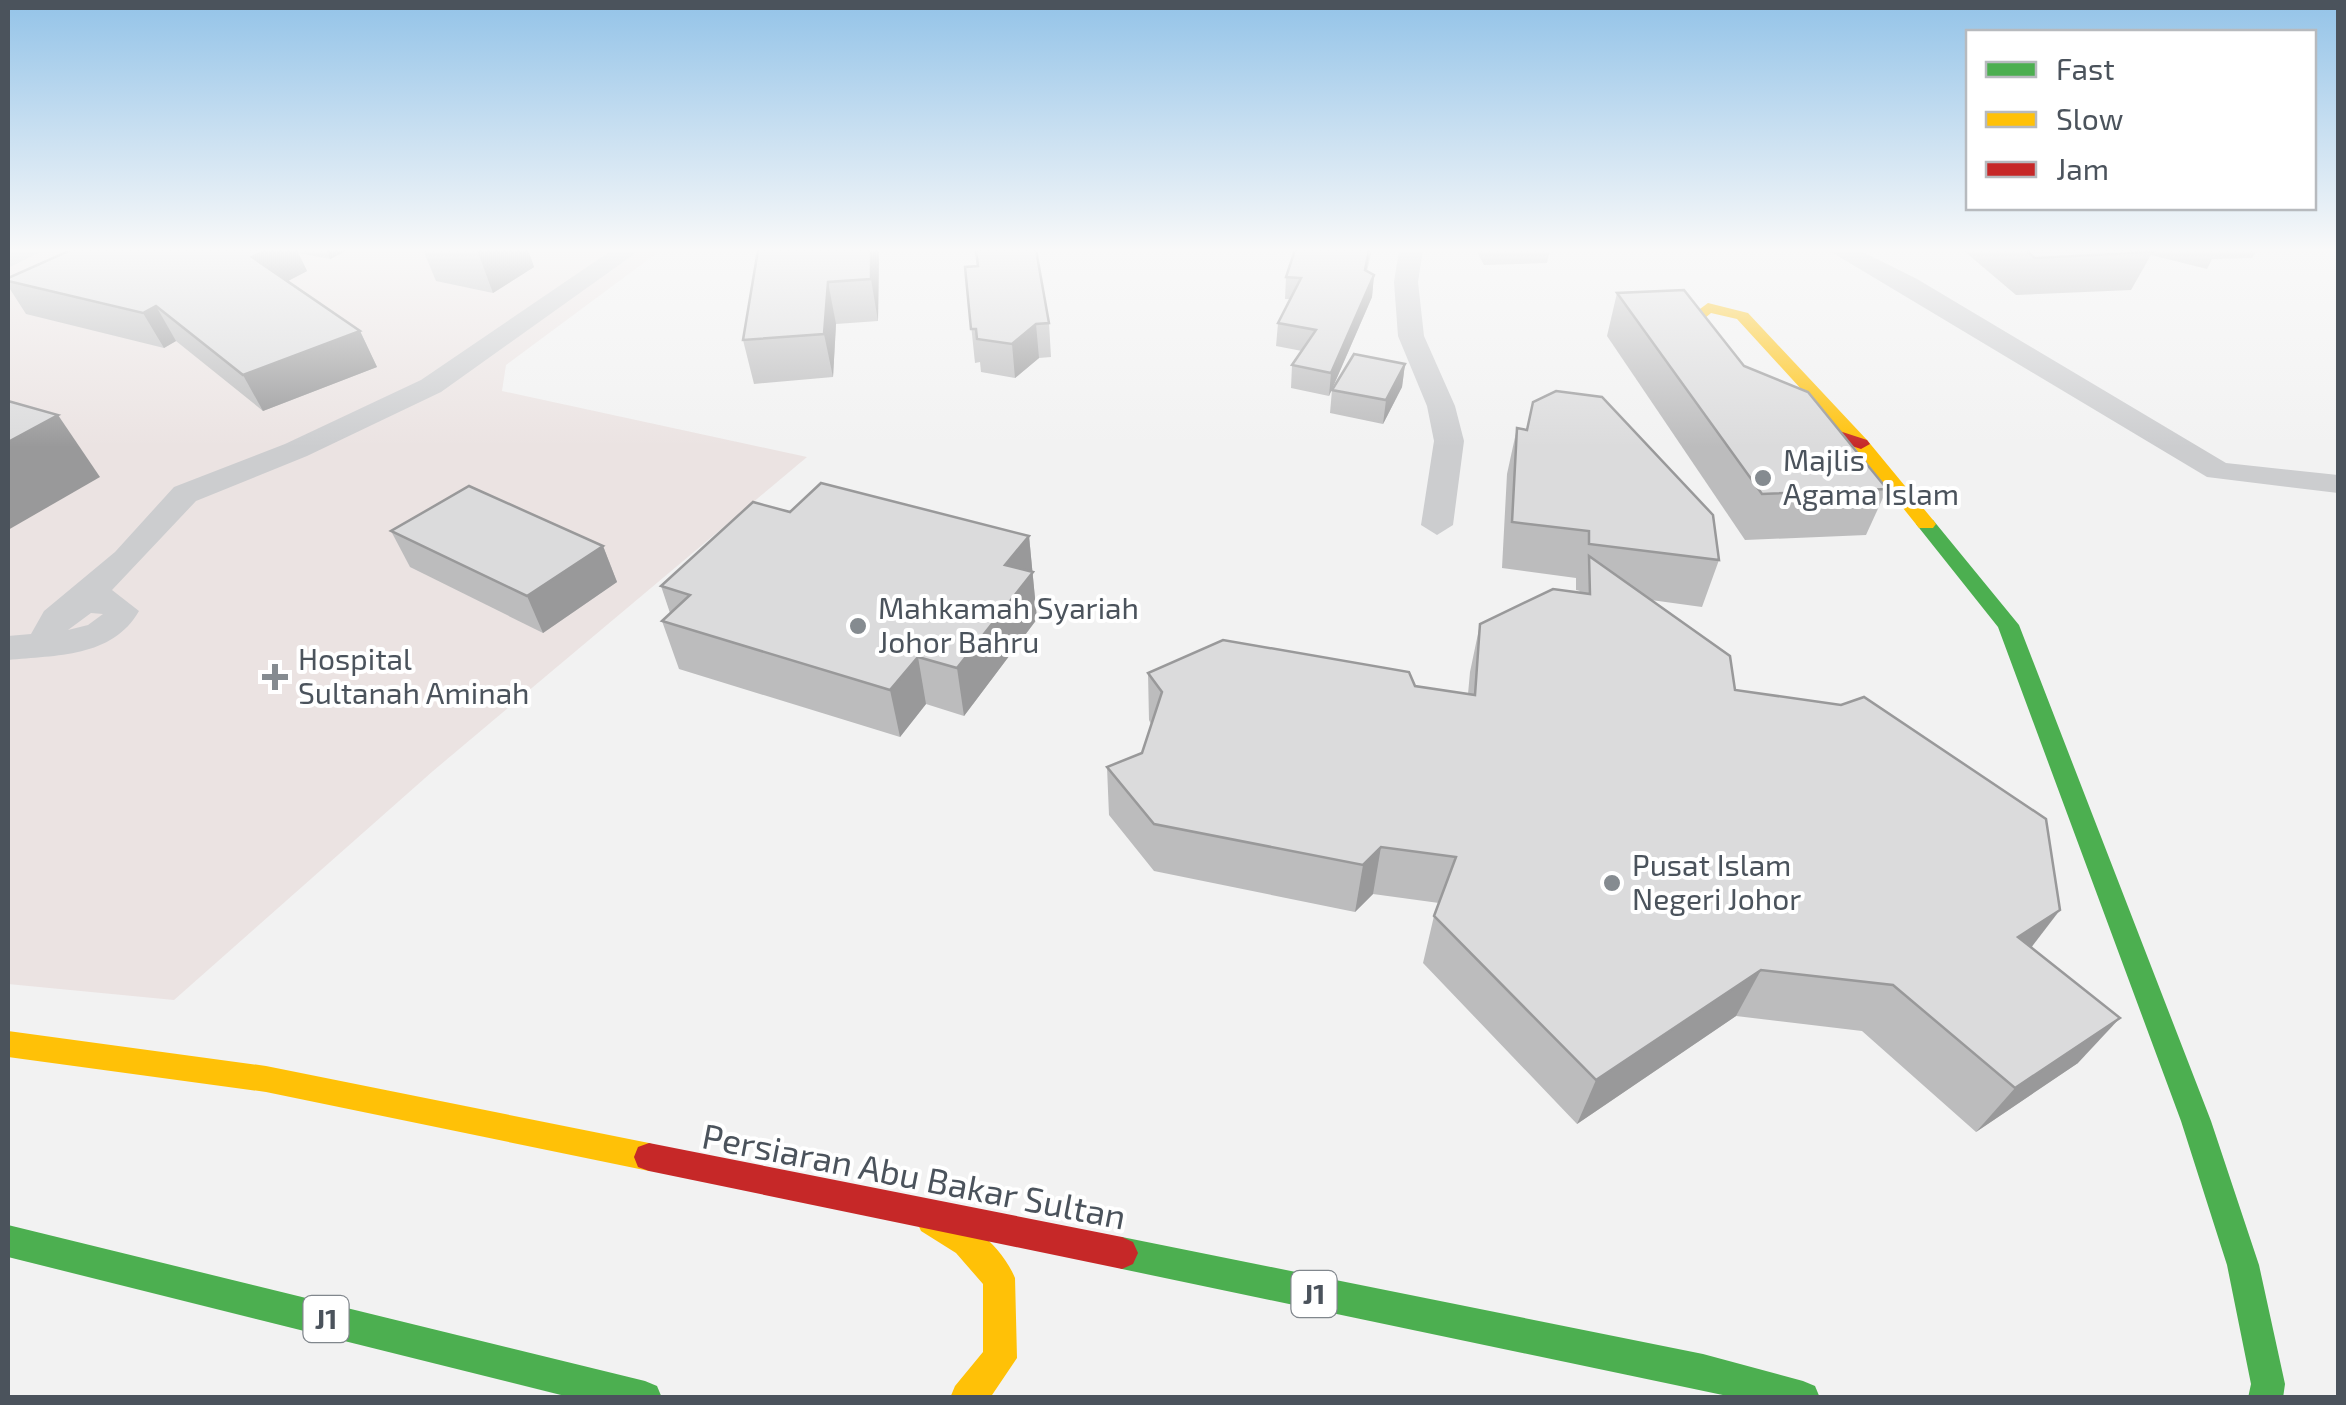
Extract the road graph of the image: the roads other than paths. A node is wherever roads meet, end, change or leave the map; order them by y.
1 (533, 316) edge
2 (1409, 316) edge
3 (1696, 316) edge
4 (1740, 316) edge
5 (1960, 316) edge
6 (1738, 387) edge
7 (1757, 408) edge
8 (1861, 444) junction
9 (2338, 484) edge
10 (1437, 526) dead end
11 (127, 559) junction
12 (62, 624) junction
13 (8, 640) edge
14 (8, 648) edge
15 (8, 1044) edge
16 (926, 1216) junction
17 (8, 1241) edge
18 (2270, 1393) edge
19 (645, 1398) edge
20 (967, 1398) edge
21 (1803, 1398) edge

1 - 11 street
2 - 10 street
3 - 6 main road
4 - 8 main road
5 - 9 street
7 - 8 main road
8 - 18 main road
11 - 12 street
11 - 12 street
12 - 13 street
12 - 14 street
15 - 16 main road, Persiaran Abu Bakar Sultan / J1
16 - 20 main road
16 - 21 main road, Persiaran Abu Bakar Sultan / J1
17 - 19 main road, J1

